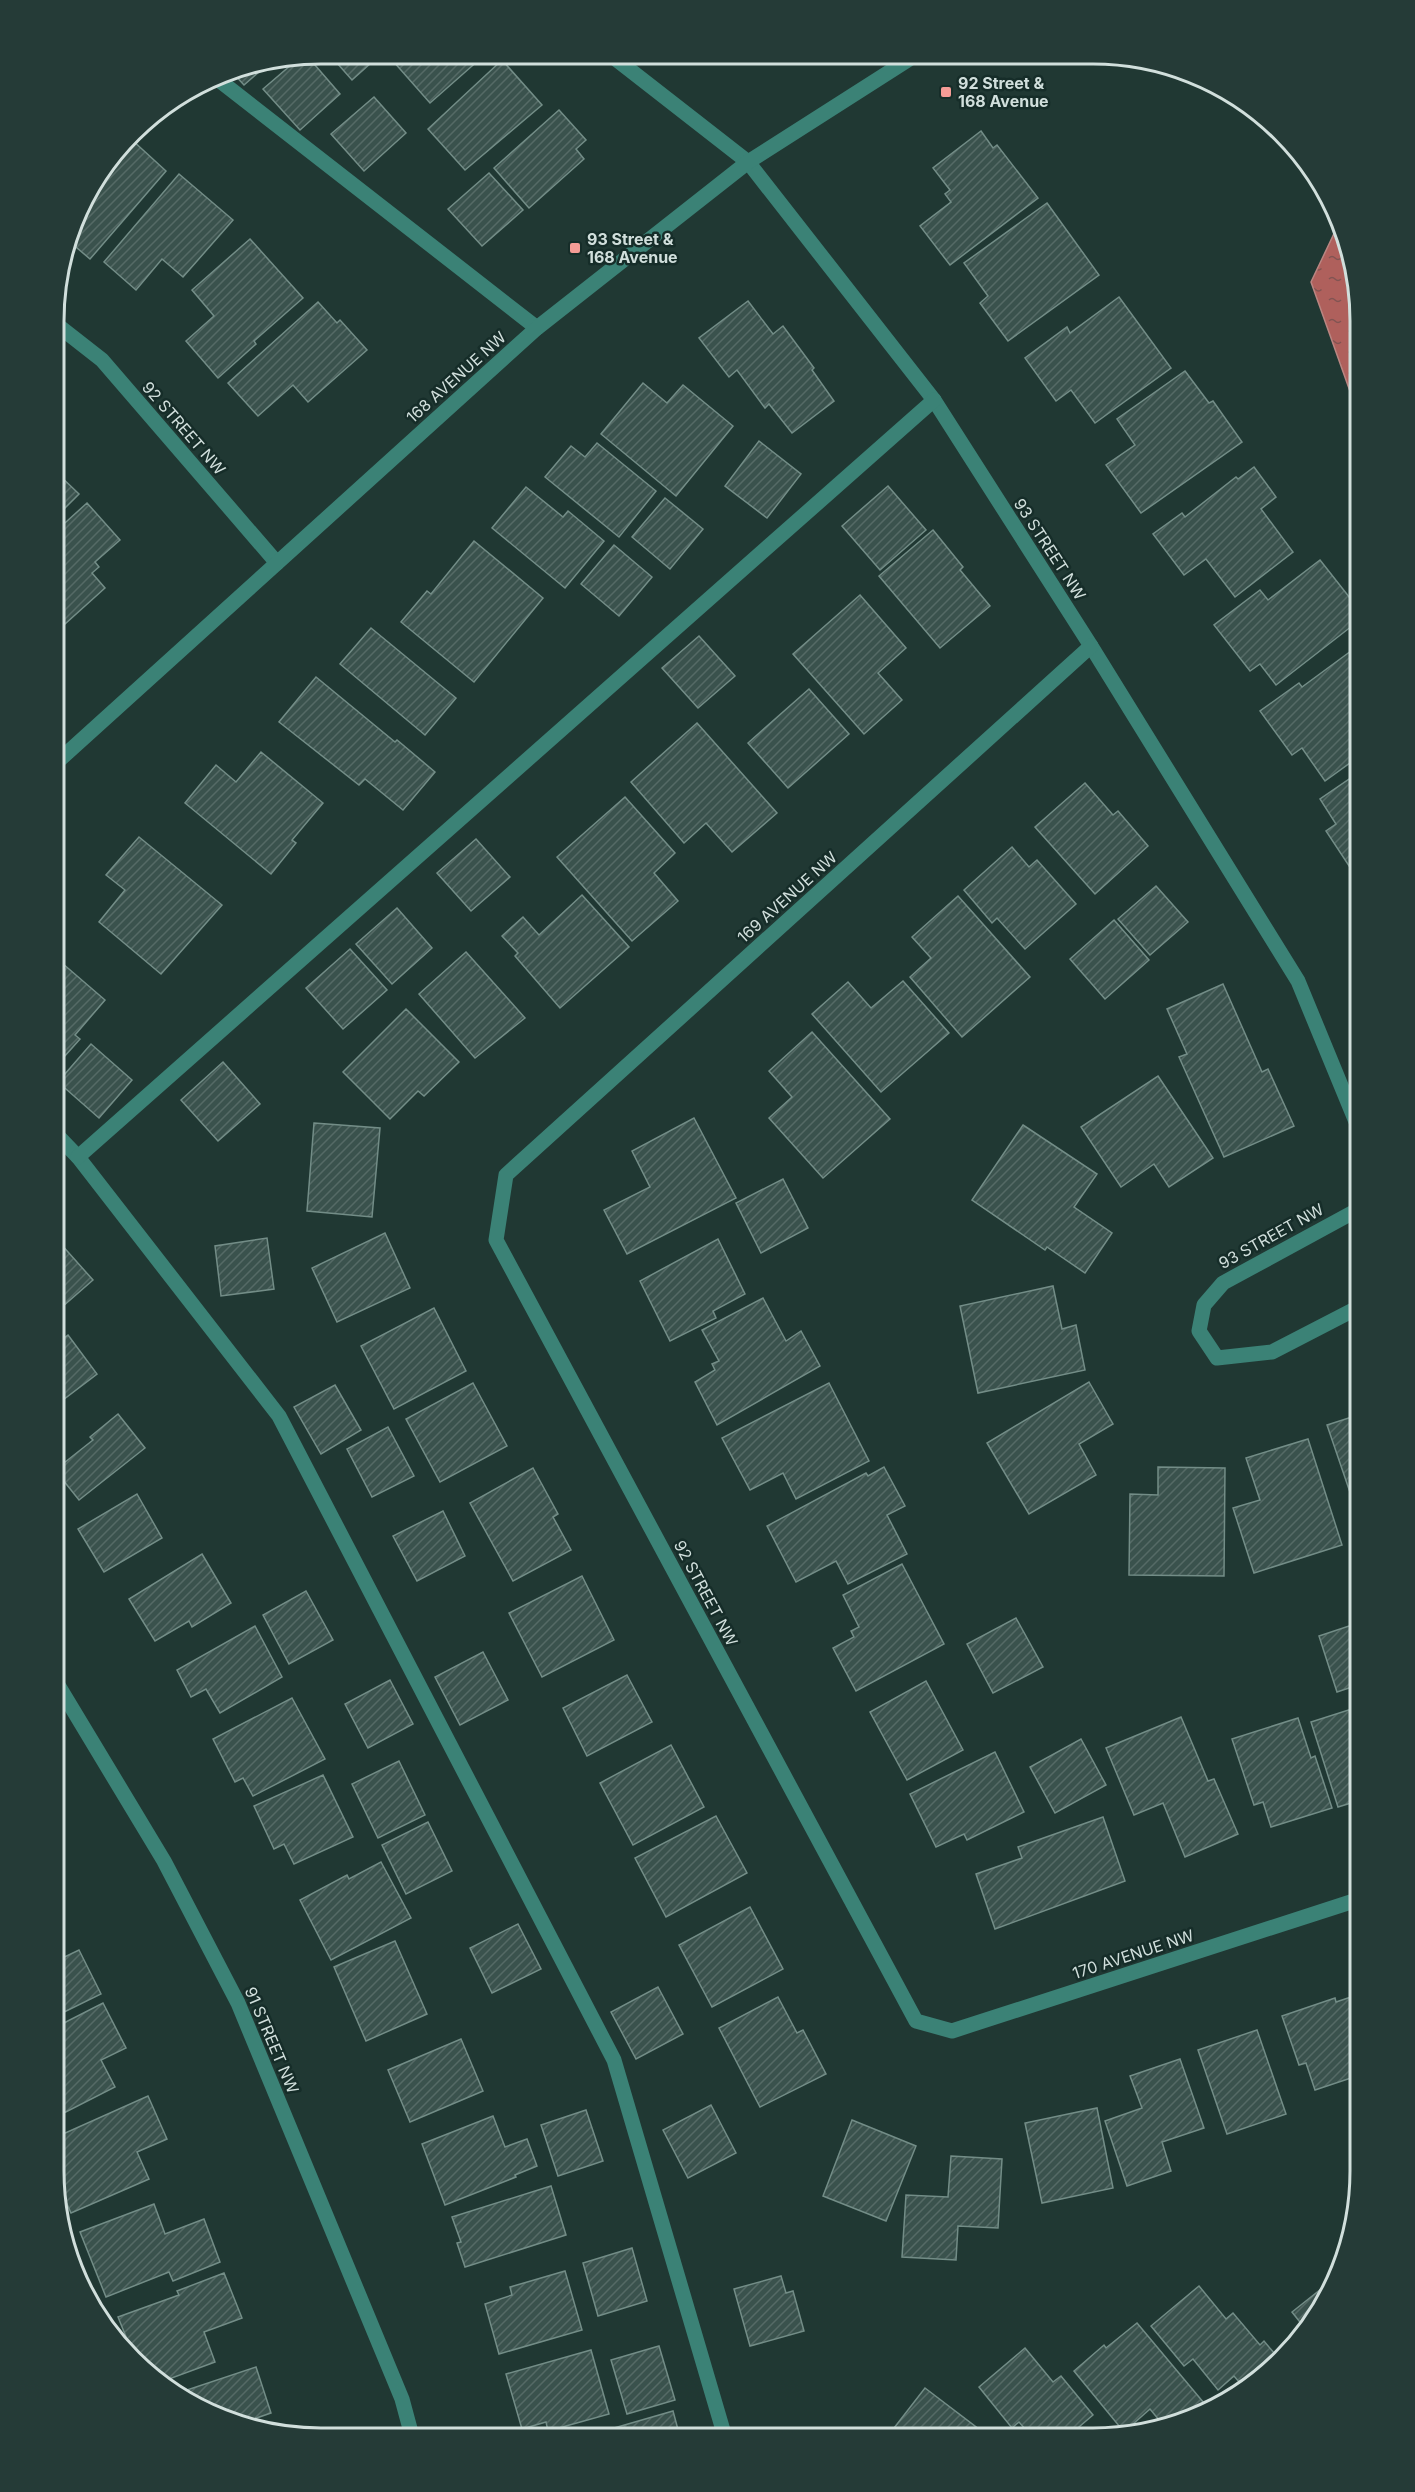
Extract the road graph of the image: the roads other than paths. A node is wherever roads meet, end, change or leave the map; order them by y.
1 (622, 64) edge
2 (902, 64) edge
3 (224, 84) edge
4 (748, 162) junction
5 (537, 328) junction
6 (64, 330) edge
7 (934, 400) junction
8 (277, 563) junction
9 (1091, 646) junction
10 (64, 756) edge
11 (1350, 1107) edge
12 (64, 1142) edge
13 (78, 1157) junction
14 (506, 1175) joint
15 (1350, 1214) edge
16 (1350, 1312) edge
17 (64, 1695) edge
18 (1350, 1902) edge
19 (916, 2021) joint
20 (410, 2428) edge
21 (722, 2428) edge

1 - 4 street, 93 STREET NW
2 - 4 street, 168 AVENUE NW
3 - 5 street
4 - 5 street, 168 AVENUE NW
4 - 7 street, 93 STREET NW
5 - 8 street, 168 AVENUE NW
6 - 8 street, 92 STREET NW
7 - 9 street, 93 STREET NW
7 - 13 street
8 - 10 street, 168 AVENUE NW
9 - 11 street, 93 STREET NW
9 - 14 street, 169 AVENUE NW
12 - 13 street
13 - 21 street
14 - 19 street, 92 STREET NW
15 - 16 street, 93 STREET NW
17 - 20 street, 91 STREET NW
18 - 19 street, 170 AVENUE NW

